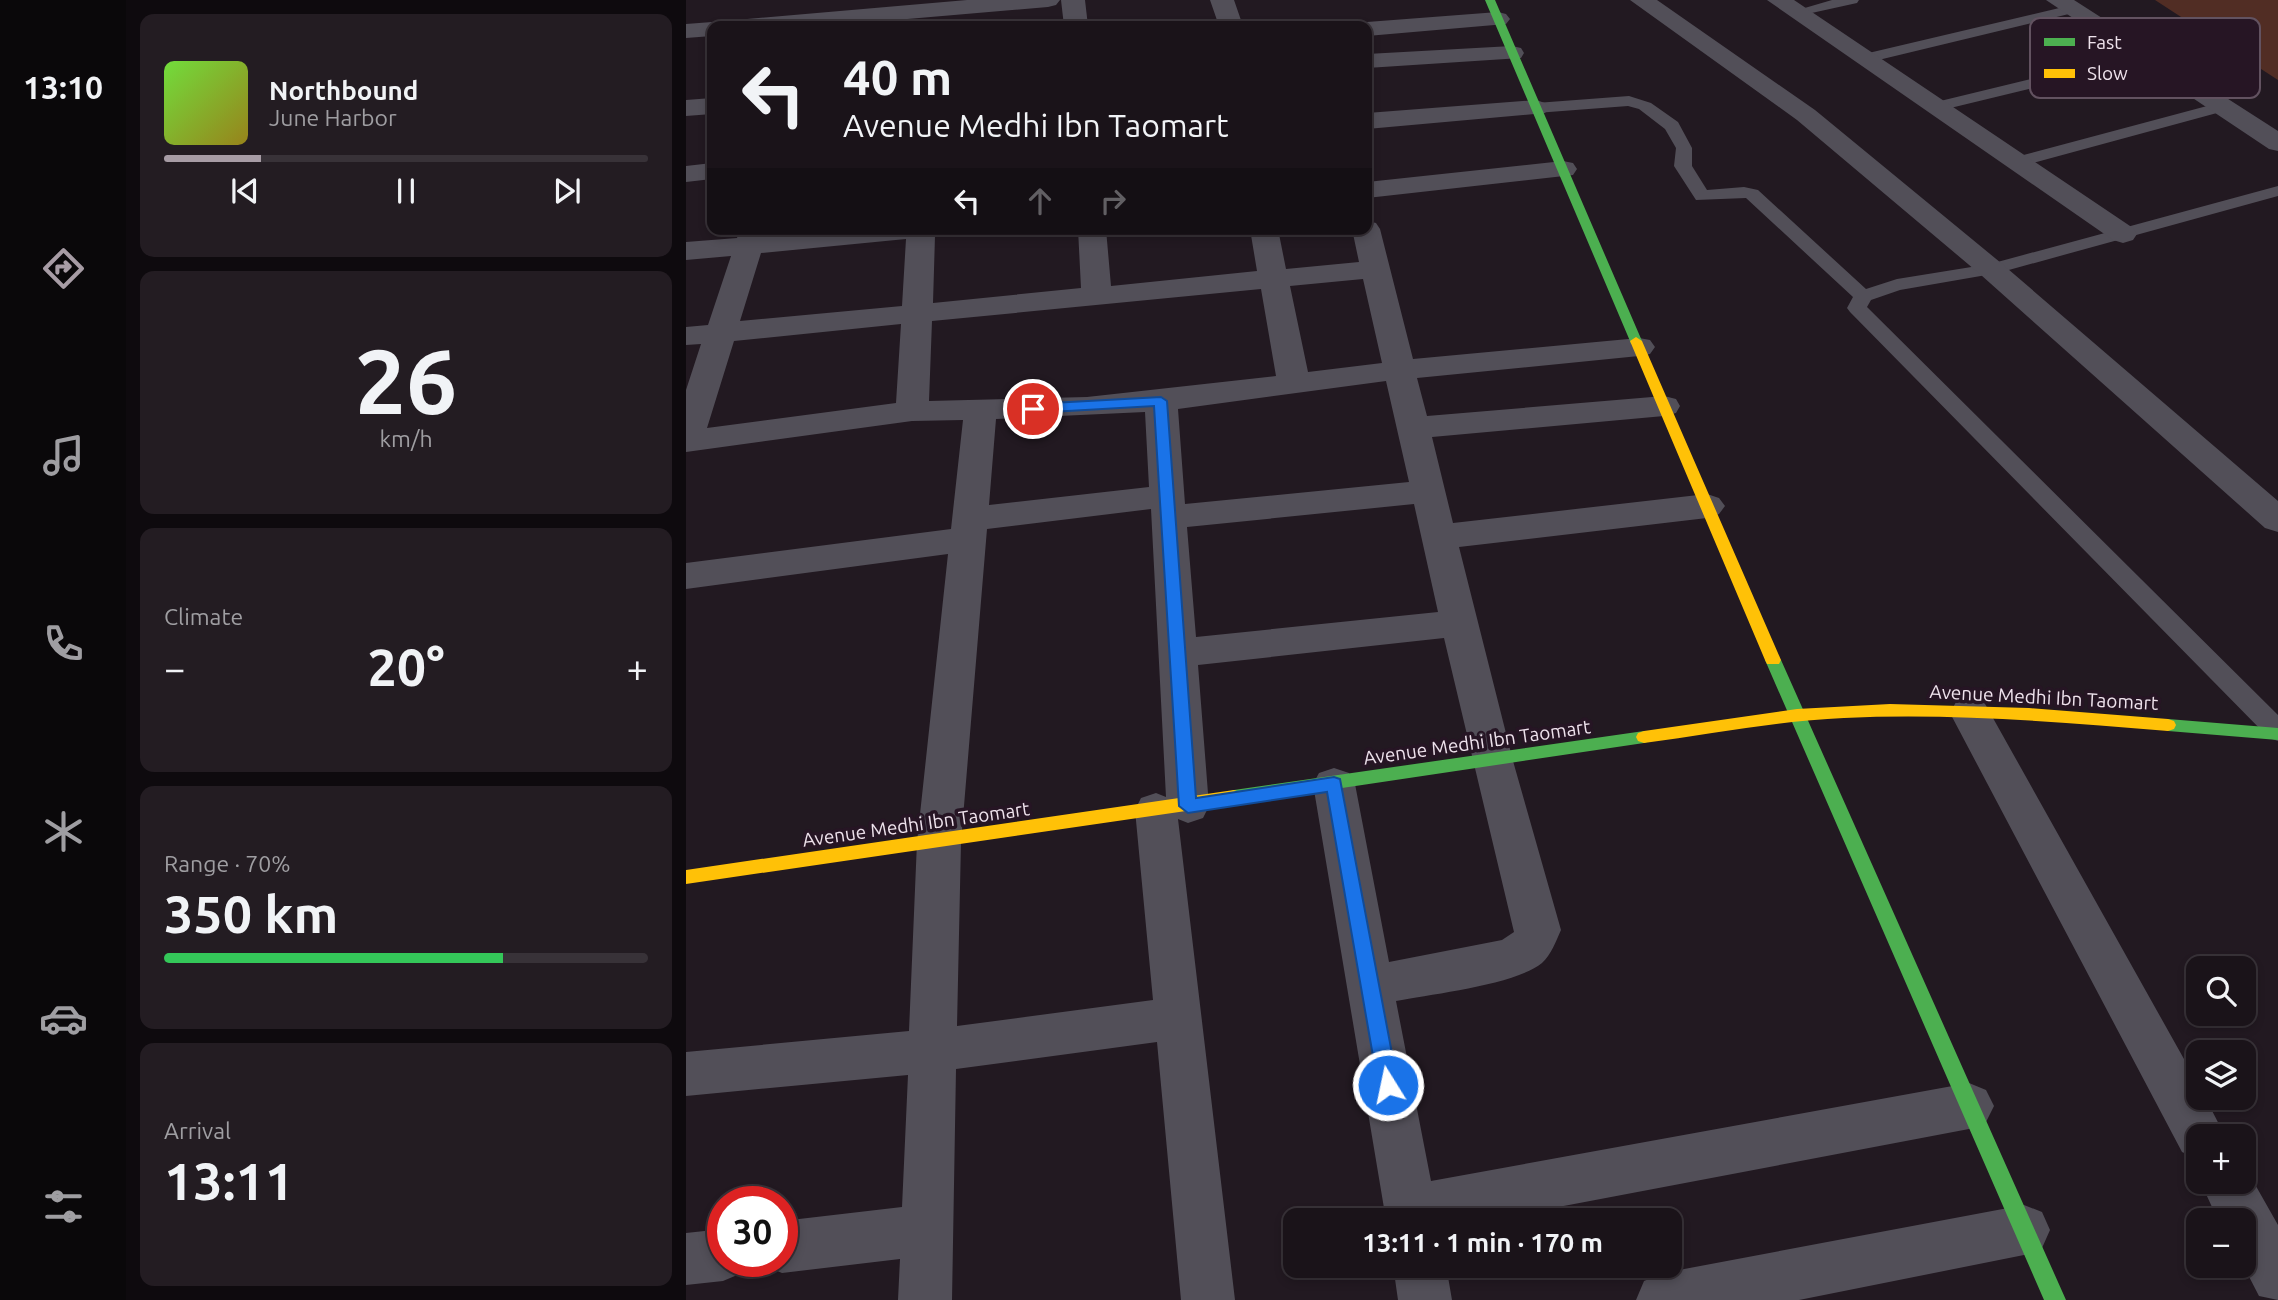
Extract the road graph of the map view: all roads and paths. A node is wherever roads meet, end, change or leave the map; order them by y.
1 (1048, 0) edge
2 (1073, 0) edge
3 (1222, 0) edge
4 (1642, 0) edge
5 (1852, 0) edge
6 (2065, 4) edge
7 (1788, 6) edge
8 (833, 9) edge
9 (1494, 10) edge
10 (948, 12) edge
11 (2086, 18) edge
12 (778, 21) edge
13 (859, 21) edge
14 (1075, 21) edge
15 (1229, 21) edge
16 (707, 26) edge
17 (1372, 28) edge
18 (686, 31) edge
19 (1512, 53) junction
20 (1866, 58) junction
21 (1372, 61) edge
22 (2030, 84) edge
23 (2208, 98) edge
24 (707, 106) edge
25 (1938, 106) junction
26 (2222, 107) junction
27 (686, 108) edge
28 (1536, 108) junction
29 (1372, 121) edge
30 (2278, 143) edge
31 (2018, 162) junction
32 (1563, 170) junction
33 (707, 172) edge
34 (686, 174) edge
35 (1372, 189) edge
36 (2278, 191) edge
37 (2123, 234) junction
38 (800, 235) edge
39 (921, 235) edge
40 (1092, 235) edge
41 (1265, 235) edge
42 (1367, 235) edge
43 (752, 237) edge
44 (686, 251) edge
45 (1375, 269) junction
46 (1991, 269) junction
47 (1274, 280) junction
48 (1097, 296) junction
49 (1863, 296) junction
50 (919, 313) junction
51 (721, 333) junction
52 (686, 336) edge
53 (1639, 347) junction
54 (1399, 370) junction
55 (1294, 384) junction
56 (1161, 401) junction
57 (1664, 406) junction
58 (980, 410) junction
59 (912, 411) junction
60 (1413, 428) junction
61 (686, 441) edge
62 (1427, 491) junction
63 (1707, 506) junction
64 (1167, 507) junction
65 (2278, 520) edge
66 (969, 529) junction
67 (1439, 537) junction
68 (686, 576) edge
69 (1459, 623) junction
70 (1177, 653) junction
71 (1970, 713) junction
72 (1797, 716) junction
73 (2278, 732) edge
74 (1492, 761) junction
75 (1334, 784) junction
76 (1172, 808) junction
77 (939, 842) junction
78 (686, 877) edge
79 (1370, 986) junction
80 (1178, 1018) junction
81 (930, 1051) junction
82 (686, 1074) edge
83 (1969, 1106) junction
84 (2193, 1124) edge
85 (2232, 1194) edge
86 (1410, 1208) edge
87 (1447, 1208) edge
88 (927, 1230) junction
89 (2024, 1230) junction
90 (798, 1245) edge
91 (707, 1257) edge
92 (686, 1259) edge
93 (2278, 1277) edge
94 (1421, 1278) edge
95 (925, 1300) edge
96 (1208, 1300) edge
97 (1425, 1300) edge
98 (1663, 1300) edge
99 (2055, 1300) edge

1 - 10 street
2 - 14 street
3 - 15 street
4 - 46 street
5 - 7 lane
6 - 11 street
6 - 20 lane
7 - 20 street
8 - 12 street
8 - 13 street
9 - 17 street
9 - 19 main road
10 - 13 street
16 - 18 street
19 - 21 street
19 - 28 main road
20 - 25 street
22 - 25 lane
23 - 26 street
24 - 27 street
25 - 31 street
26 - 30 street
26 - 31 lane
28 - 29 street
28 - 32 main road
28 - 49 lane
31 - 37 street
32 - 35 street
32 - 53 main road
33 - 34 street
36 - 37 lane
37 - 46 lane
38 - 43 street
39 - 50 street
40 - 48 street
41 - 47 street
42 - 45 street
43 - 44 street
43 - 51 street
45 - 47 street
45 - 54 street
46 - 49 lane
46 - 65 street
47 - 48 street
47 - 55 street
48 - 50 street
49 - 73 lane
50 - 51 street
50 - 59 street
51 - 52 street
51 - 61 street
53 - 54 street
53 - 57 main road
54 - 55 street
54 - 60 street
55 - 56 street
56 - 58 street
56 - 64 street
57 - 60 street
57 - 63 main road
58 - 59 street
58 - 66 street
59 - 61 street
60 - 62 street
62 - 64 street
62 - 67 street
63 - 67 street
63 - 72 main road
64 - 66 street
64 - 70 street
66 - 68 street
66 - 77 street
67 - 69 street
69 - 70 street
69 - 74 street
70 - 76 street
71 - 72 main road, Avenue Medhi Ibn Taomart
71 - 73 main road, Avenue Medhi Ibn Taomart
71 - 84 street
72 - 74 main road, Avenue Medhi Ibn Taomart
72 - 83 main road
74 - 75 main road, Avenue Medhi Ibn Taomart
74 - 79 street
75 - 76 main road, Avenue Medhi Ibn Taomart
75 - 79 street
76 - 77 main road, Avenue Medhi Ibn Taomart
76 - 80 street
77 - 78 main road, Avenue Medhi Ibn Taomart
77 - 81 street
79 - 86 street
80 - 81 street
80 - 96 street
81 - 82 street
81 - 88 street
83 - 87 street
83 - 89 main road
85 - 93 street
88 - 90 street
88 - 95 street
89 - 98 street
89 - 99 main road
91 - 92 street
94 - 97 street

